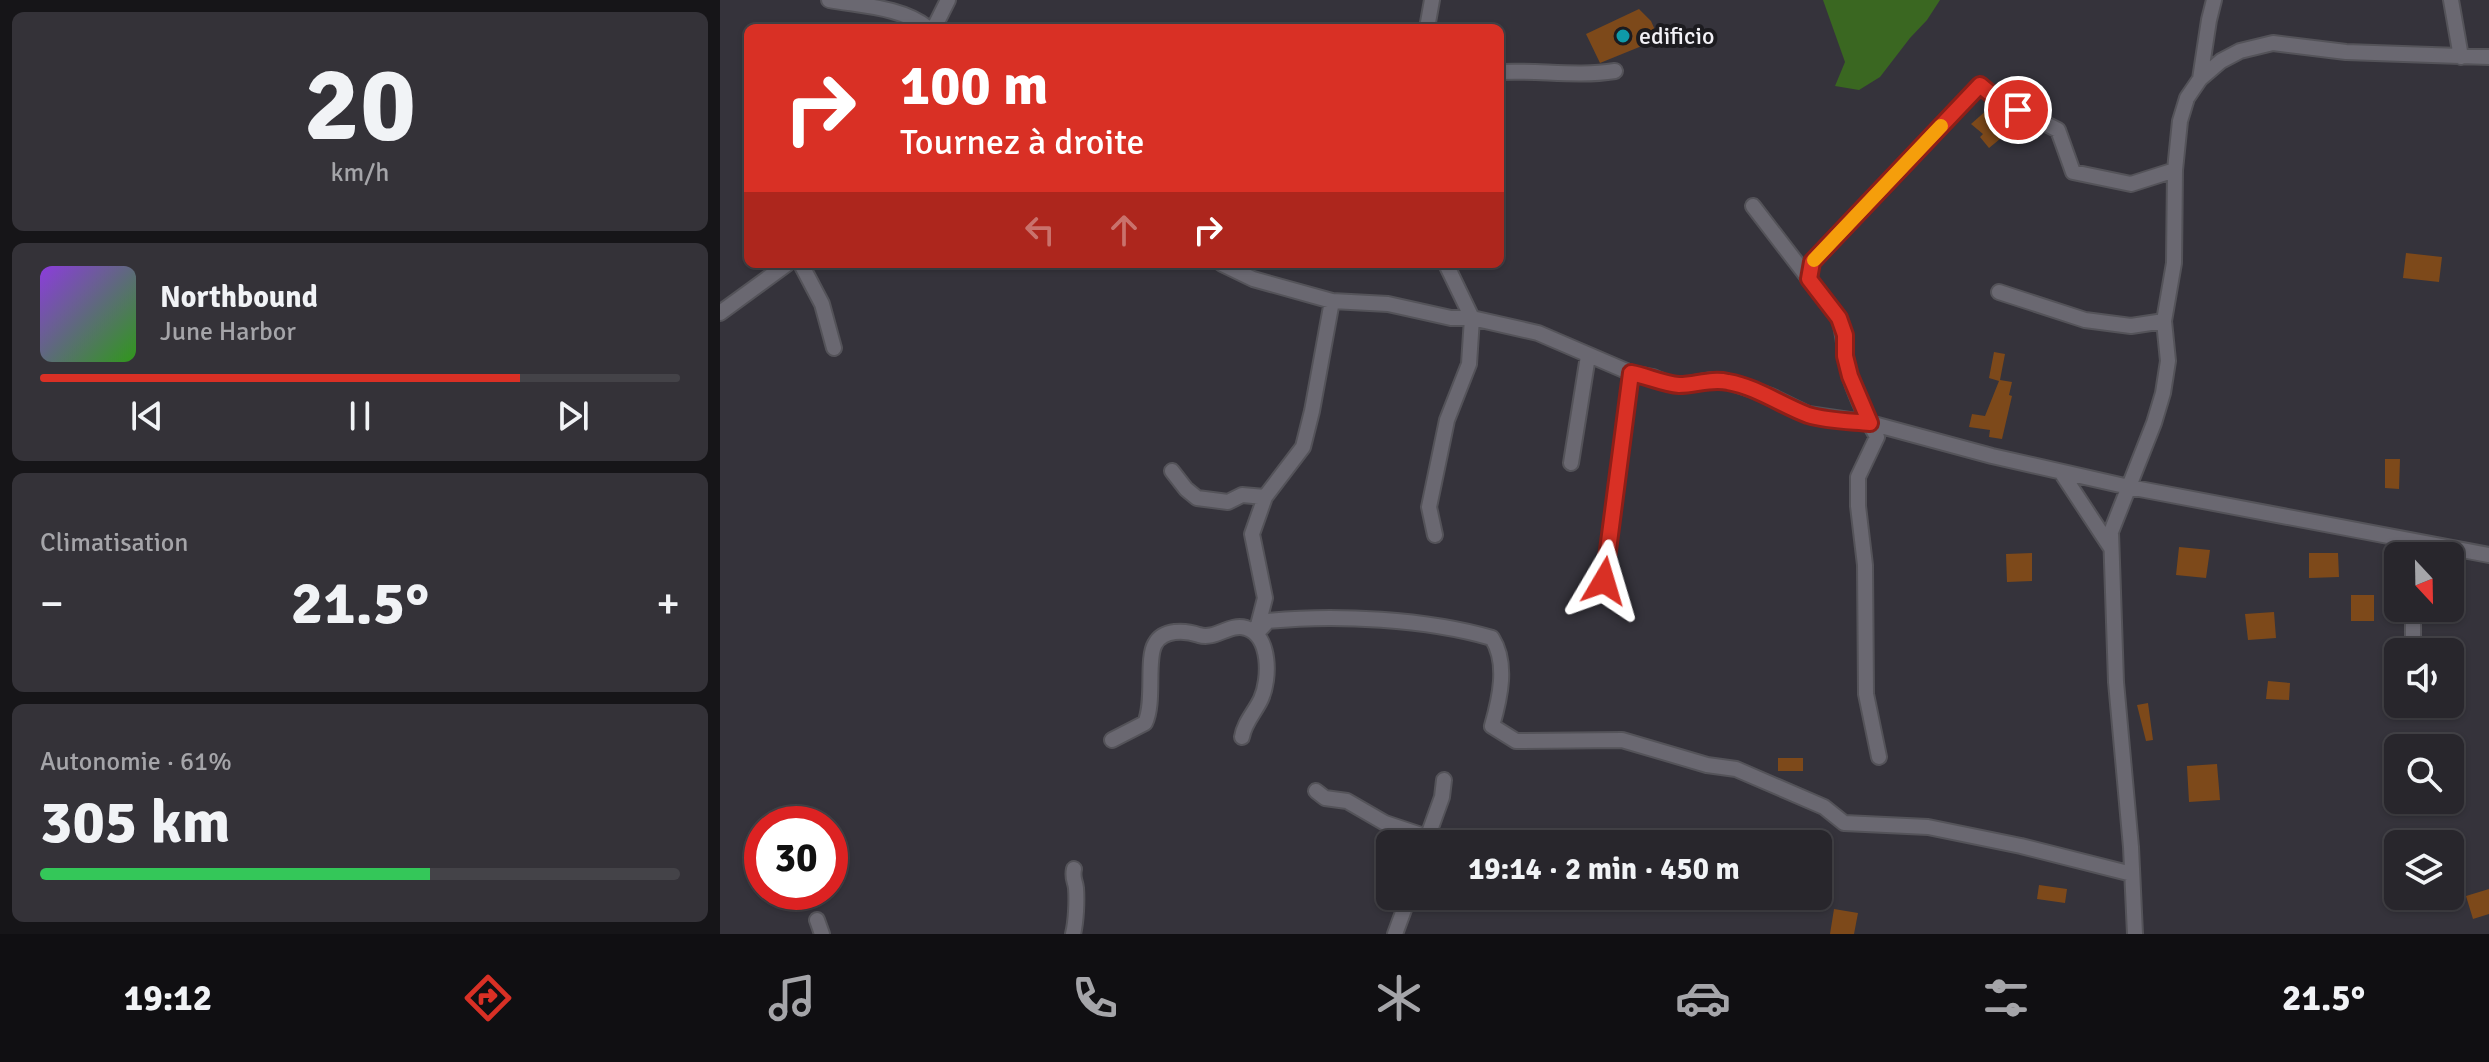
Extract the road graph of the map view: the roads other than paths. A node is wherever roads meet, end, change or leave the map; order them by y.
1 (829, 0) edge
2 (948, 0) edge
3 (1431, 0) edge
4 (2214, 0) edge
5 (2451, 0) edge
6 (923, 24) edge
7 (936, 24) edge
8 (1428, 24) edge
9 (2461, 57) junction
10 (2489, 57) edge
11 (1615, 71) dead end
12 (1504, 72) edge
13 (2200, 79) junction
14 (2175, 170) junction
15 (1753, 206) dead end
16 (782, 268) edge
17 (803, 268) edge
18 (1230, 268) edge
19 (1448, 268) edge
20 (1809, 279) junction
21 (1999, 292) dead end
22 (1332, 301) junction
23 (720, 313) edge
24 (1472, 318) junction
25 (2164, 321) junction
26 (834, 348) dead end
27 (1588, 356) junction
28 (1631, 373) junction
29 (1870, 423) junction
30 (1571, 463) dead end
31 (1172, 471) dead end
32 (2061, 472) junction
33 (2129, 487) junction
34 (1265, 497) junction
35 (1435, 535) dead end
36 (2384, 543) edge
37 (2111, 549) junction
38 (2464, 553) edge
39 (2489, 555) edge
40 (1604, 581) dead end
41 (1256, 634) junction
42 (1242, 737) dead end
43 (1112, 740) dead end
44 (1879, 757) dead end
45 (1444, 780) dead end
46 (1316, 791) dead end
47 (1402, 830) edge
48 (1430, 830) edge
49 (1074, 869) dead end
50 (2132, 874) junction
51 (1404, 910) edge
52 (1073, 934) edge
53 (1395, 934) edge
54 (2135, 934) edge

1 - 6 street
2 - 7 street
3 - 8 street
4 - 13 street
5 - 9 street
9 - 10 street
9 - 13 street
11 - 12 street
13 - 14 street
14 - 20 street
14 - 25 street
15 - 20 street
16 - 23 street
17 - 26 street
18 - 22 street
19 - 24 street
20 - 29 street
21 - 25 street
22 - 24 street
22 - 34 street
24 - 27 street
24 - 35 street
25 - 33 street
27 - 28 street
27 - 30 street
28 - 29 street
28 - 40 street
29 - 32 street
29 - 44 street
31 - 34 street
32 - 33 street
32 - 37 street
33 - 36 street
33 - 37 street
34 - 41 street
37 - 50 street
38 - 39 street
41 - 42 street
41 - 43 street
41 - 50 street
45 - 48 street
46 - 47 street
49 - 52 street
50 - 54 street
51 - 53 street

